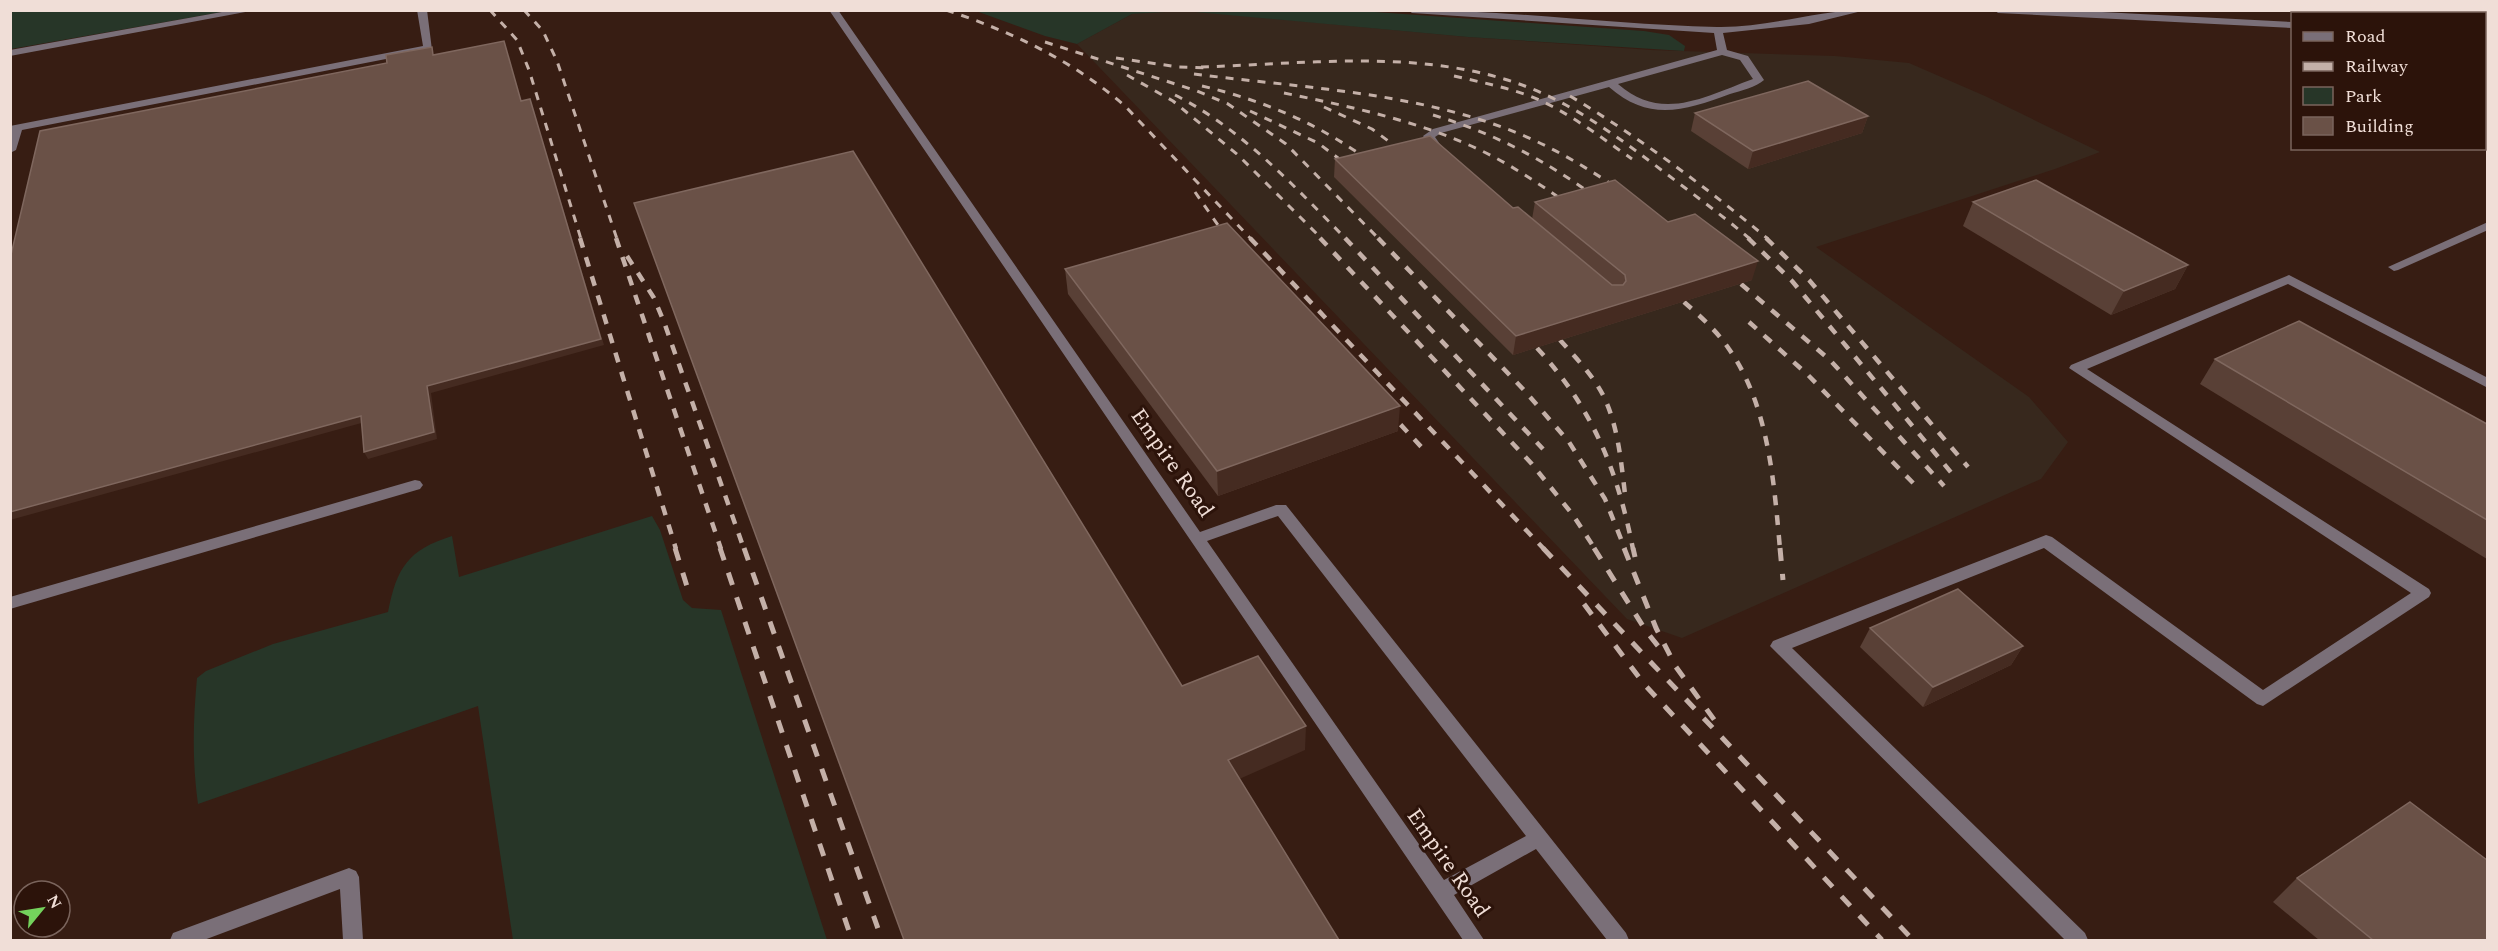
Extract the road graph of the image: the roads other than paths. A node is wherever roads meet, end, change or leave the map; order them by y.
1 (252, 10) edge
2 (422, 10) edge
3 (833, 10) edge
4 (1412, 10) edge
5 (1862, 10) edge
6 (1998, 10) edge
7 (2291, 25) edge
8 (1718, 30) junction
9 (1722, 52) junction
10 (10, 53) edge
11 (1610, 82) junction
12 (14, 129) edge
13 (10, 150) edge
14 (1447, 158) edge
15 (2487, 225) edge
16 (2394, 267) dead end
17 (2487, 384) edge
18 (415, 485) dead end
19 (1197, 539) junction
20 (10, 603) edge
21 (1539, 837) junction
22 (1441, 892) junction
23 (180, 940) edge
24 (353, 940) edge
25 (1474, 940) edge
26 (1619, 940) edge
27 (2078, 940) edge

1 - 10 street
2 - 12 street
3 - 19 street, Empire Road
4 - 8 street
5 - 8 street
6 - 7 street
8 - 9 street
9 - 11 street
9 - 11 street
11 - 14 street
12 - 13 street
15 - 16 street
17 - 27 street
18 - 20 street
19 - 21 street
19 - 22 street, Empire Road
21 - 22 street
21 - 26 street
22 - 25 street, Empire Road
23 - 24 street

